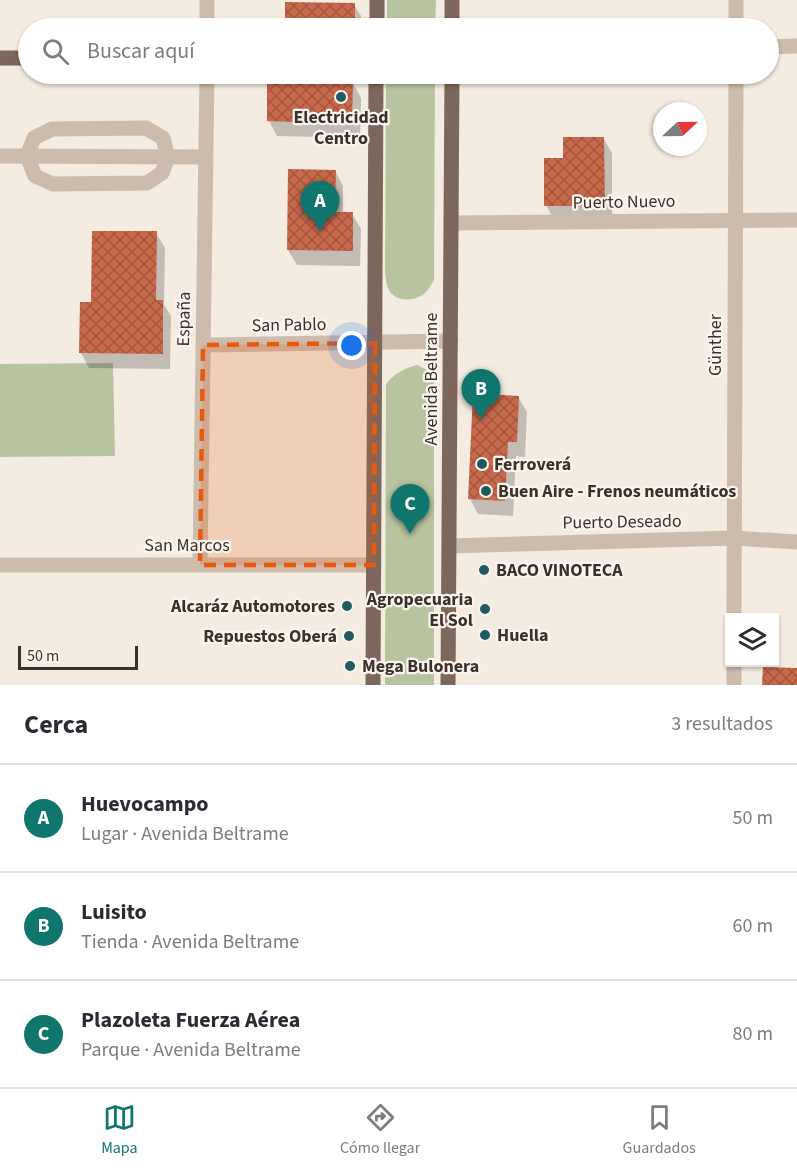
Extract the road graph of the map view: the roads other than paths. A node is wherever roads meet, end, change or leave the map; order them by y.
1 (207, 0) edge
2 (377, 0) edge
3 (452, 0) edge
4 (736, 0) edge
5 (207, 18) edge
6 (377, 18) edge
7 (452, 18) edge
8 (736, 18) edge
9 (797, 46) edge
10 (779, 47) edge
11 (0, 58) edge
12 (18, 58) edge
13 (207, 84) edge
14 (376, 84) edge
15 (452, 84) edge
16 (736, 84) edge
17 (0, 156) edge
18 (27, 156) junction
19 (168, 157) junction
20 (206, 157) junction
21 (735, 220) junction
22 (797, 220) edge
23 (451, 223) junction
24 (451, 341) junction
25 (375, 343) junction
26 (203, 345) junction
27 (734, 538) junction
28 (797, 542) edge
29 (449, 546) junction
30 (0, 565) edge
31 (200, 565) junction
32 (374, 565) junction
33 (734, 613) edge
34 (734, 667) edge
35 (373, 685) edge
36 (448, 685) edge
37 (734, 685) edge

1 - 5 street
2 - 6 main road
3 - 7 main road
4 - 8 street
9 - 10 street
11 - 12 main road
13 - 20 street, España
14 - 25 main road
15 - 23 main road, Avenida Beltrame
16 - 21 street, Günther
17 - 18 street
18 - 19 street
18 - 19 street
18 - 19 street
19 - 20 street
20 - 26 street, España
21 - 22 street, Puerto Nuevo
21 - 23 street, Puerto Nuevo
21 - 27 street, Günther
23 - 24 main road, Avenida Beltrame
24 - 25 street, San Pablo
24 - 29 main road, Avenida Beltrame
25 - 26 street, San Pablo
25 - 32 main road
26 - 31 street, España
27 - 28 street, Puerto Deseado
27 - 29 street, Puerto Deseado
27 - 33 street, Günther
29 - 36 main road, Avenida Beltrame
30 - 31 street, San Marcos
31 - 32 street, San Marcos
32 - 35 main road
34 - 37 street

